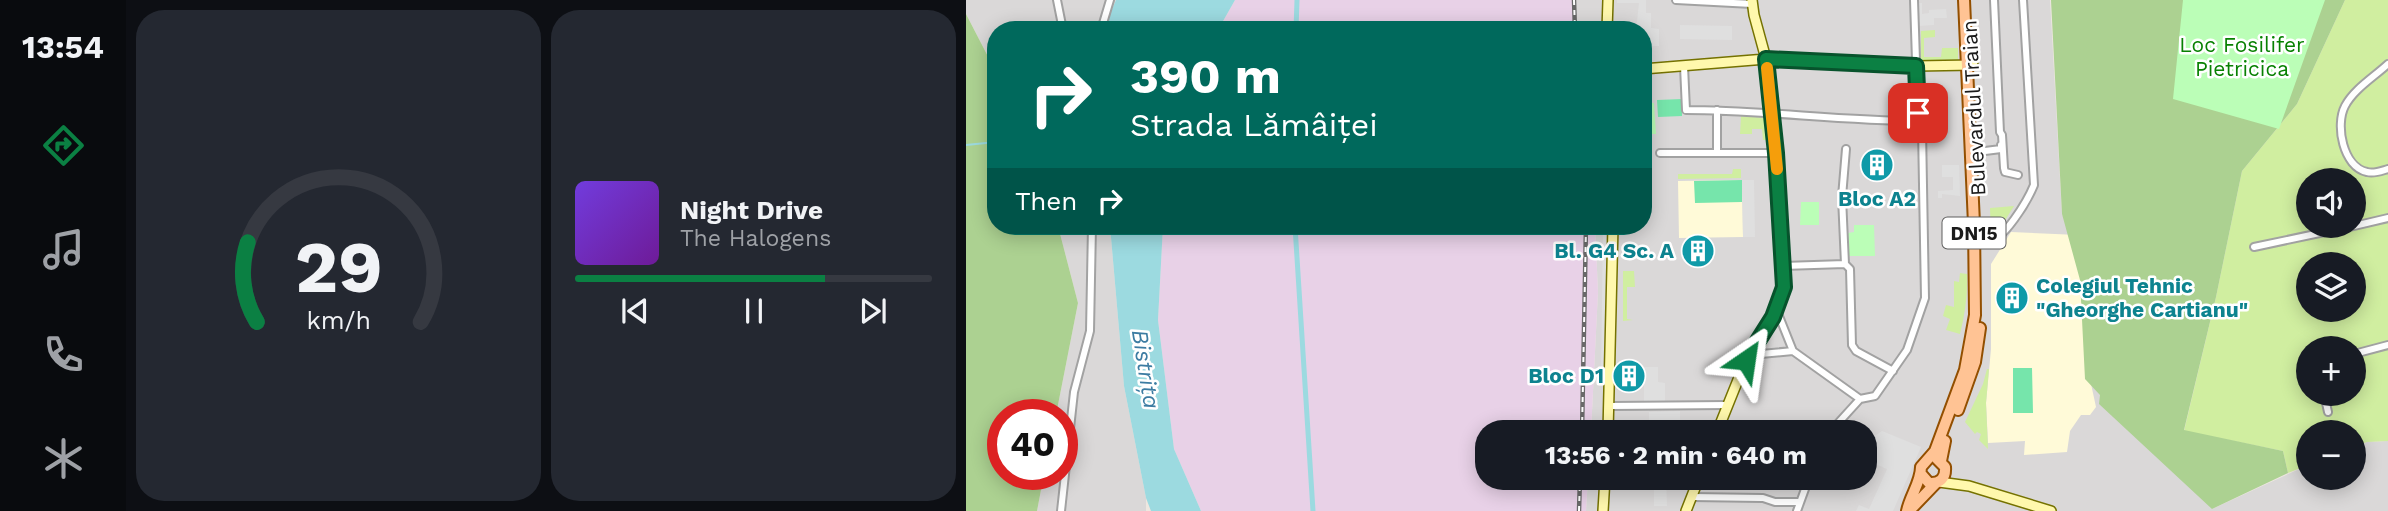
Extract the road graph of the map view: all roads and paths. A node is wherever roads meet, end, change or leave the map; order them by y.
1 (1057, 0) edge
2 (1110, 0) edge
3 (1608, 0) edge
4 (1676, 0) edge
5 (1914, 0) edge
6 (1966, 0) edge
7 (1994, 0) edge
8 (2024, 0) edge
9 (1752, 2) edge
10 (1061, 21) edge
11 (1104, 21) edge
12 (1607, 21) edge
13 (1766, 59) junction
14 (2388, 64) edge
15 (1970, 65) junction
16 (1684, 66) junction
17 (1916, 66) junction
18 (1652, 68) edge
19 (1717, 110) junction
20 (1771, 113) junction
21 (1918, 121) junction
22 (2000, 132) junction
23 (1846, 149) dead end
24 (2001, 149) junction
25 (1717, 152) junction
26 (1977, 152) junction
27 (1660, 153) dead end
28 (1776, 153) junction
29 (2388, 169) edge
30 (2018, 175) dead end
31 (2002, 178) dead end
32 (2388, 218) edge
33 (2366, 223) edge
34 (1092, 235) edge
35 (1613, 235) edge
36 (1981, 237) junction
37 (2296, 238) edge
38 (2254, 247) dead end
39 (1845, 264) junction
40 (1783, 266) junction
41 (1776, 311) junction
42 (2388, 345) edge
43 (1793, 351) junction
44 (2366, 351) edge
45 (1750, 355) junction
46 (1893, 371) junction
47 (1860, 399) junction
48 (1728, 405) junction
49 (1610, 406) junction
50 (2327, 406) edge
51 (2328, 412) dead end
52 (1609, 420) edge
53 (1722, 420) edge
54 (1841, 420) edge
55 (1939, 463) junction
56 (1922, 475) junction
57 (1938, 482) junction
58 (1965, 485) junction
59 (1604, 490) edge
60 (1695, 490) edge
61 (1805, 490) edge
62 (1692, 497) junction
63 (1800, 502) junction
64 (1060, 511) edge
65 (1602, 511) edge
66 (1686, 511) edge
67 (1797, 511) edge
68 (1908, 511) edge
69 (2051, 511) edge

1 - 10 street
2 - 11 street
3 - 12 street
4 - 9 street
5 - 17 street
6 - 15 main road, Bulevardul Traian / DN15
7 - 22 street
8 - 36 street
9 - 13 street
13 - 16 street
13 - 17 street
13 - 20 street
14 - 29 street
15 - 17 street
15 - 26 main road, Bulevardul Traian / DN15
15 - 55 main road, Bulevardul Traian / DN15
16 - 18 street
16 - 19 street
17 - 21 street
19 - 20 street
19 - 25 street
20 - 21 street
20 - 28 street
21 - 46 street
22 - 24 street
22 - 30 street
23 - 39 street
24 - 26 street
24 - 31 street
25 - 27 street
25 - 28 street
26 - 36 main road, Bulevardul Traian / DN15
28 - 40 street
32 - 33 street
34 - 64 street
35 - 49 street
36 - 55 main road, Bulevardul Traian / DN15
37 - 38 street
39 - 40 street
39 - 46 street
40 - 41 street
41 - 43 street
41 - 45 street
42 - 44 street
43 - 45 street
43 - 47 street
45 - 48 street
46 - 47 street
47 - 54 street
48 - 49 street
48 - 53 street
49 - 52 street
50 - 51 street
55 - 56 main road, DN15
55 - 57 main road, DN15
55 - 58 street
56 - 57 main road
56 - 68 main road, DN15
57 - 58 street
57 - 68 main road, DN15
58 - 69 street
59 - 65 street
60 - 62 street
61 - 63 street
62 - 63 street
62 - 66 street
63 - 67 street

